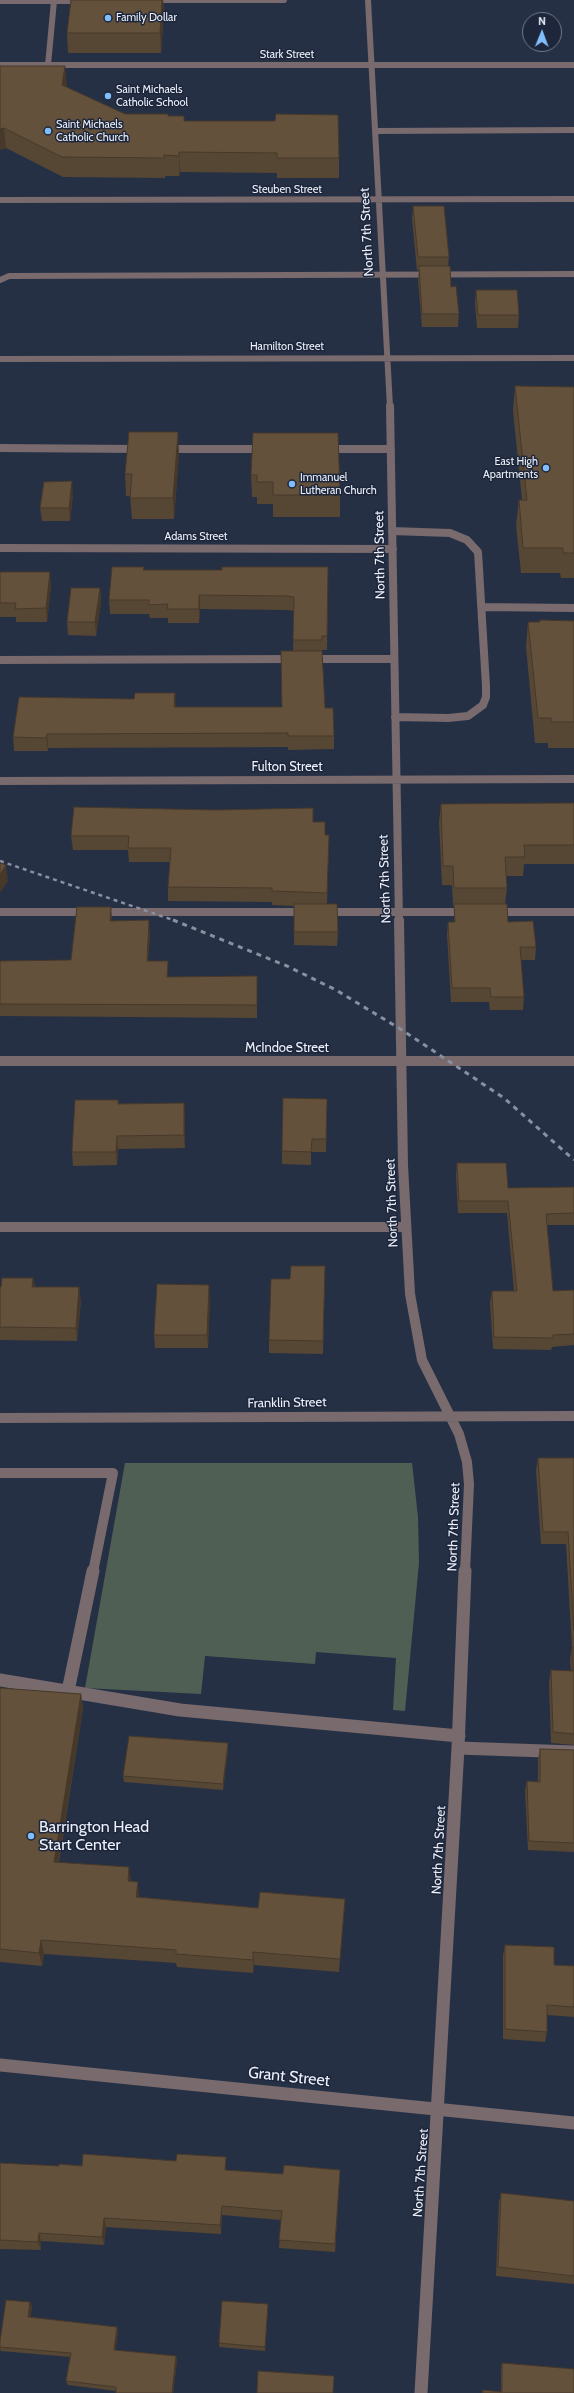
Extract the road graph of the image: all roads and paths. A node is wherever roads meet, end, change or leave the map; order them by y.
1 (93, 0) edge
2 (140, 0) edge
3 (284, 0) edge
4 (368, 0) edge
5 (0, 1) edge
6 (54, 1) edge
7 (0, 65) edge
8 (48, 65) junction
9 (372, 65) junction
10 (574, 65) edge
11 (574, 130) edge
12 (376, 131) junction
13 (574, 199) edge
14 (0, 200) edge
15 (378, 200) junction
16 (574, 274) edge
17 (382, 276) junction
18 (0, 280) edge
19 (387, 358) junction
20 (574, 358) edge
21 (0, 359) edge
22 (0, 448) edge
23 (275, 449) edge
24 (314, 449) edge
25 (391, 449) junction
26 (392, 531) junction
27 (0, 548) edge
28 (393, 548) junction
29 (482, 607) junction
30 (574, 608) edge
31 (394, 659) junction
32 (0, 660) edge
33 (395, 717) junction
34 (395, 779) junction
35 (574, 779) edge
36 (0, 781) edge
37 (0, 912) edge
38 (398, 912) junction
39 (574, 912) edge
40 (0, 1061) edge
41 (402, 1061) junction
42 (574, 1061) edge
43 (0, 1227) edge
44 (406, 1227) junction
45 (451, 1416) junction
46 (574, 1416) edge
47 (0, 1418) edge
48 (0, 1473) edge
49 (0, 1680) edge
50 (68, 1691) junction
51 (458, 1742) junction
52 (574, 1752) edge
53 (0, 2065) edge
54 (438, 2110) junction
55 (574, 2123) edge
56 (421, 2393) edge

1 - 6 street
2 - 3 street
4 - 9 street, North 7th Street
5 - 6 street
6 - 8 street
7 - 8 street, Stark Street
8 - 9 street, Stark Street
9 - 10 street, Stark Street
9 - 12 street, North 7th Street
11 - 12 street
12 - 15 street, North 7th Street
13 - 15 street, Steuben Street
14 - 15 street, Steuben Street
15 - 17 street, North 7th Street
16 - 17 street
17 - 18 street
17 - 19 street, North 7th Street
19 - 20 street, Hamilton Street
19 - 21 street, Hamilton Street
19 - 25 street, North 7th Street
22 - 23 street
24 - 25 street
25 - 26 street, North 7th Street
26 - 28 street, North 7th Street
26 - 29 street
27 - 28 street, Adams Street
28 - 31 street, North 7th Street
29 - 30 street
29 - 33 street
31 - 32 street
31 - 33 street, North 7th Street
33 - 34 street, North 7th Street
34 - 35 street, Fulton Street
34 - 36 street, Fulton Street
34 - 38 street, North 7th Street
37 - 38 street
38 - 39 street
38 - 41 street, North 7th Street
40 - 41 street, McIndoe Street
41 - 42 street, McIndoe Street
41 - 44 street, North 7th Street
43 - 44 street
44 - 45 street, North 7th Street
45 - 46 street, Franklin Street
45 - 47 street, Franklin Street
45 - 51 street, North 7th Street
48 - 50 street
49 - 50 street
50 - 51 street
51 - 52 street
51 - 54 street, North 7th Street
53 - 54 street, Grant Street
54 - 55 street, Grant Street
54 - 56 street, North 7th Street

